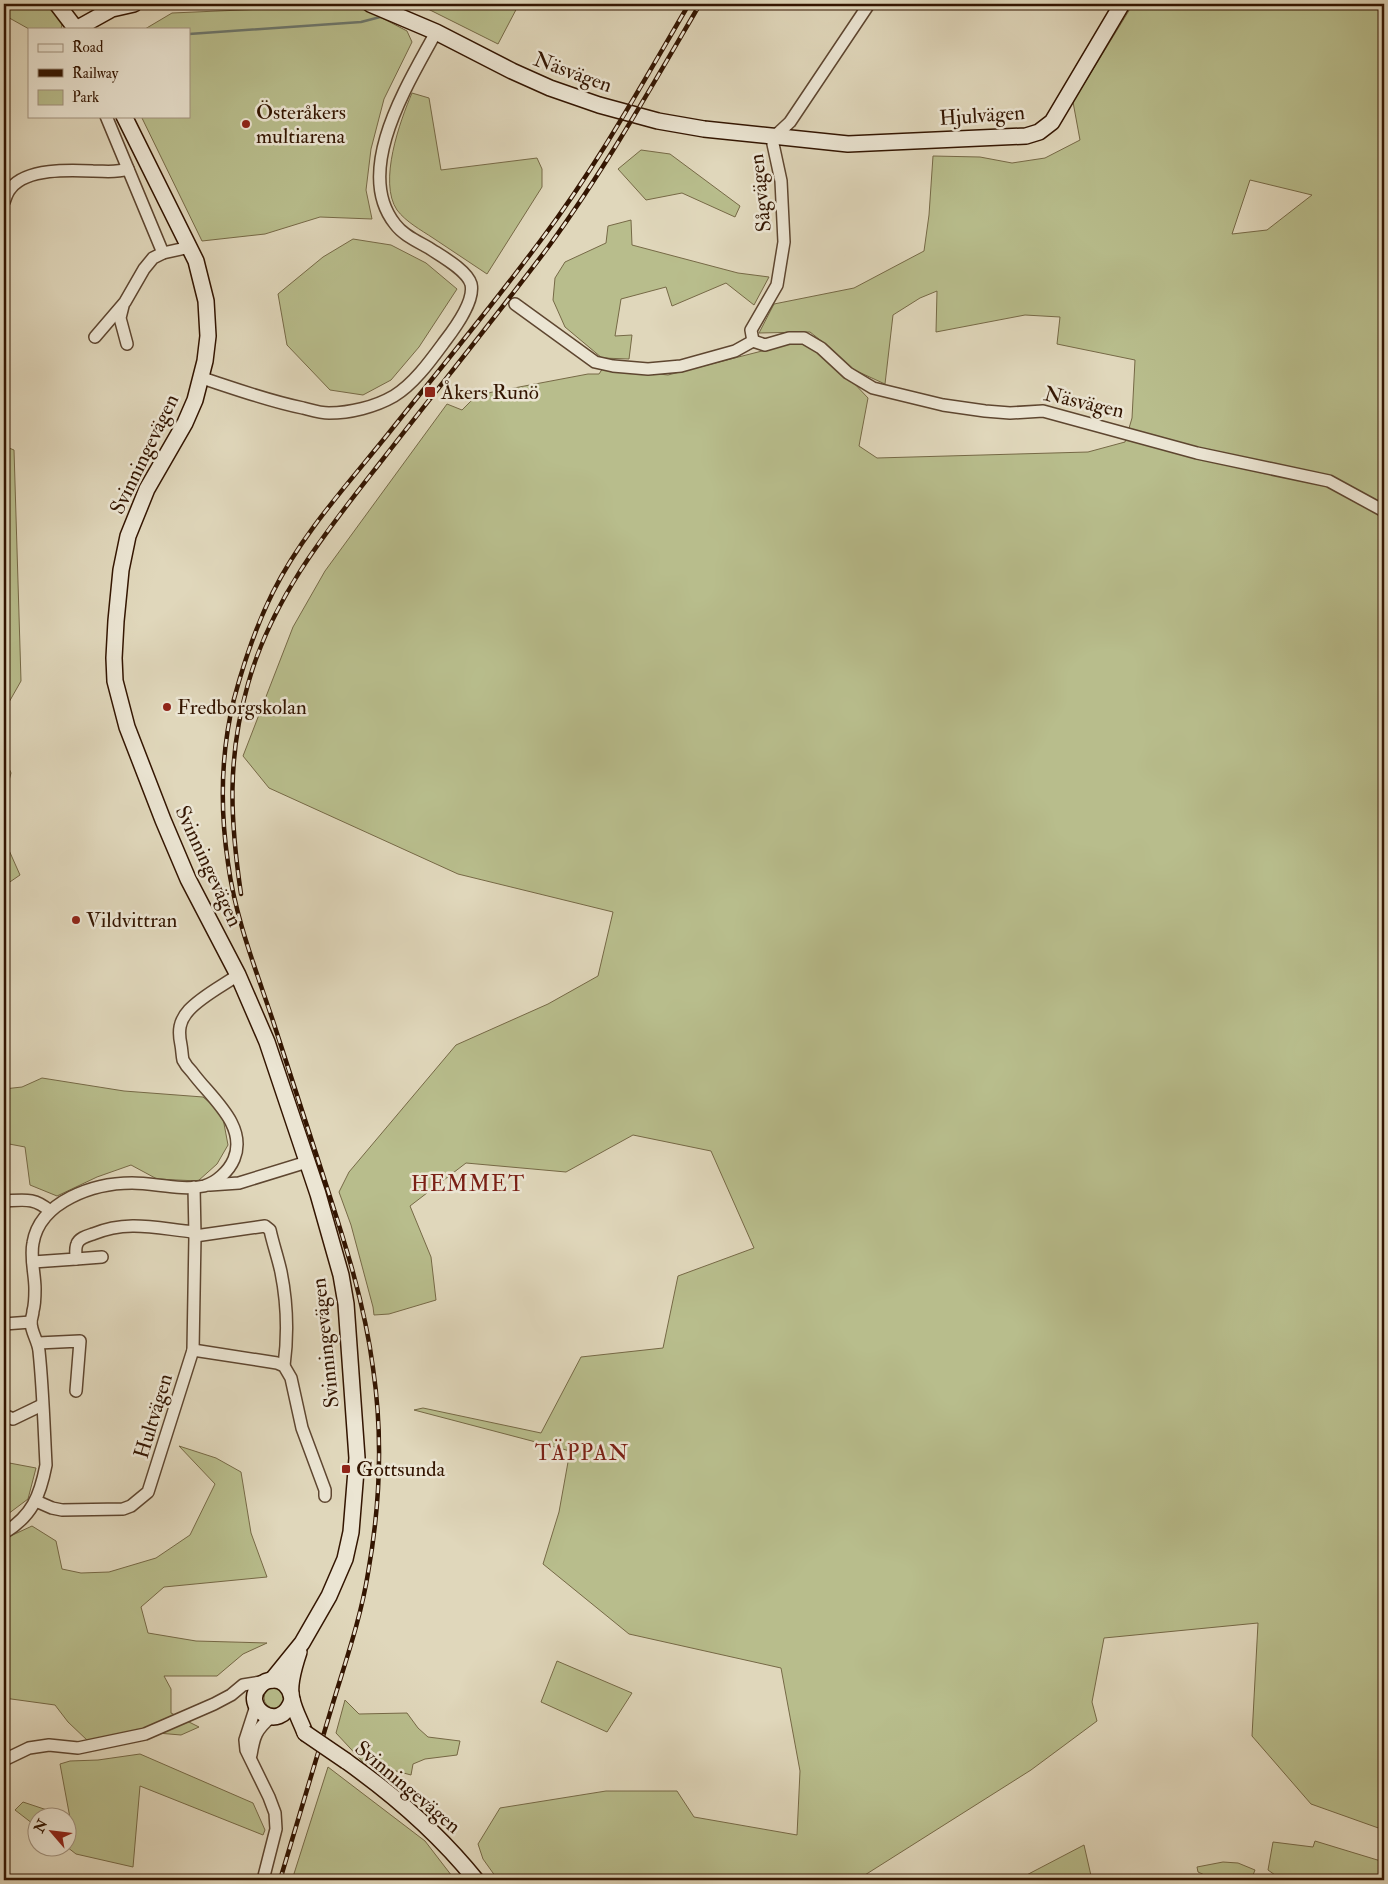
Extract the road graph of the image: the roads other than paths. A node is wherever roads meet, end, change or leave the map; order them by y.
1 (57, 4) edge
2 (134, 4) edge
3 (370, 4) edge
4 (869, 4) edge
5 (1122, 4) edge
6 (75, 28) edge
7 (78, 28) edge
8 (436, 32) junction
9 (107, 118) edge
10 (125, 118) edge
11 (775, 136) junction
12 (128, 169) junction
13 (4, 202) edge
14 (190, 247) junction
15 (163, 252) junction
16 (125, 302) junction
17 (515, 304) dead end
18 (95, 337) dead end
19 (753, 341) junction
20 (127, 344) dead end
21 (202, 378) junction
22 (1384, 511) edge
23 (238, 975) junction
24 (307, 1162) junction
25 (206, 1186) junction
26 (194, 1187) junction
27 (4, 1200) edge
28 (50, 1211) junction
29 (195, 1234) junction
30 (102, 1257) dead end
31 (76, 1259) junction
32 (33, 1262) junction
33 (31, 1322) junction
34 (4, 1324) edge
35 (38, 1343) junction
36 (193, 1350) junction
37 (284, 1366) junction
38 (76, 1391) dead end
39 (42, 1405) junction
40 (4, 1416) edge
41 (325, 1496) dead end
42 (36, 1501) junction
43 (4, 1533) edge
44 (302, 1643) junction
45 (269, 1681) junction
46 (231, 1695) junction
47 (291, 1697) junction
48 (262, 1713) junction
49 (305, 1733) junction
50 (251, 1759) junction
51 (4, 1760) edge
52 (263, 1880) edge
53 (476, 1880) edge

1 - 6 main road
2 - 7 main road
3 - 8 main road, Näsvägen
4 - 11 street, Sågvägen
5 - 11 main road, Hjulvägen
8 - 11 main road, Näsvägen
8 - 21 street
9 - 12 street
10 - 14 main road, Svinningevägen
11 - 19 street, Sågvägen
12 - 13 street
12 - 15 street
14 - 15 street
14 - 21 main road, Svinningevägen
15 - 16 street
16 - 18 street
16 - 20 street
17 - 19 street
19 - 22 street, Näsvägen
21 - 23 main road, Svinningevägen
23 - 24 main road, Svinningevägen
23 - 25 street
24 - 25 street
24 - 44 main road, Svinningevägen
25 - 26 street
26 - 28 street
26 - 29 street, Hultvägen
27 - 28 street
28 - 32 street
29 - 31 street
29 - 36 street, Hultvägen
29 - 37 street
30 - 31 street
31 - 32 street
32 - 33 street
33 - 34 street
33 - 35 street
35 - 38 street
35 - 39 street
36 - 37 street
36 - 42 street, Hultvägen
37 - 41 street
39 - 40 street
39 - 42 street
42 - 43 street
44 - 45 main road, Svinningevägen
44 - 47 main road, Svinningevägen
45 - 46 street
45 - 47 main road
45 - 48 main road, Svinningevägen
46 - 48 street
46 - 51 street
47 - 48 main road
47 - 49 main road, Svinningevägen
48 - 49 main road, Svinningevägen
48 - 50 street
48 - 50 street
49 - 53 main road, Svinningevägen, bridge
50 - 52 street

